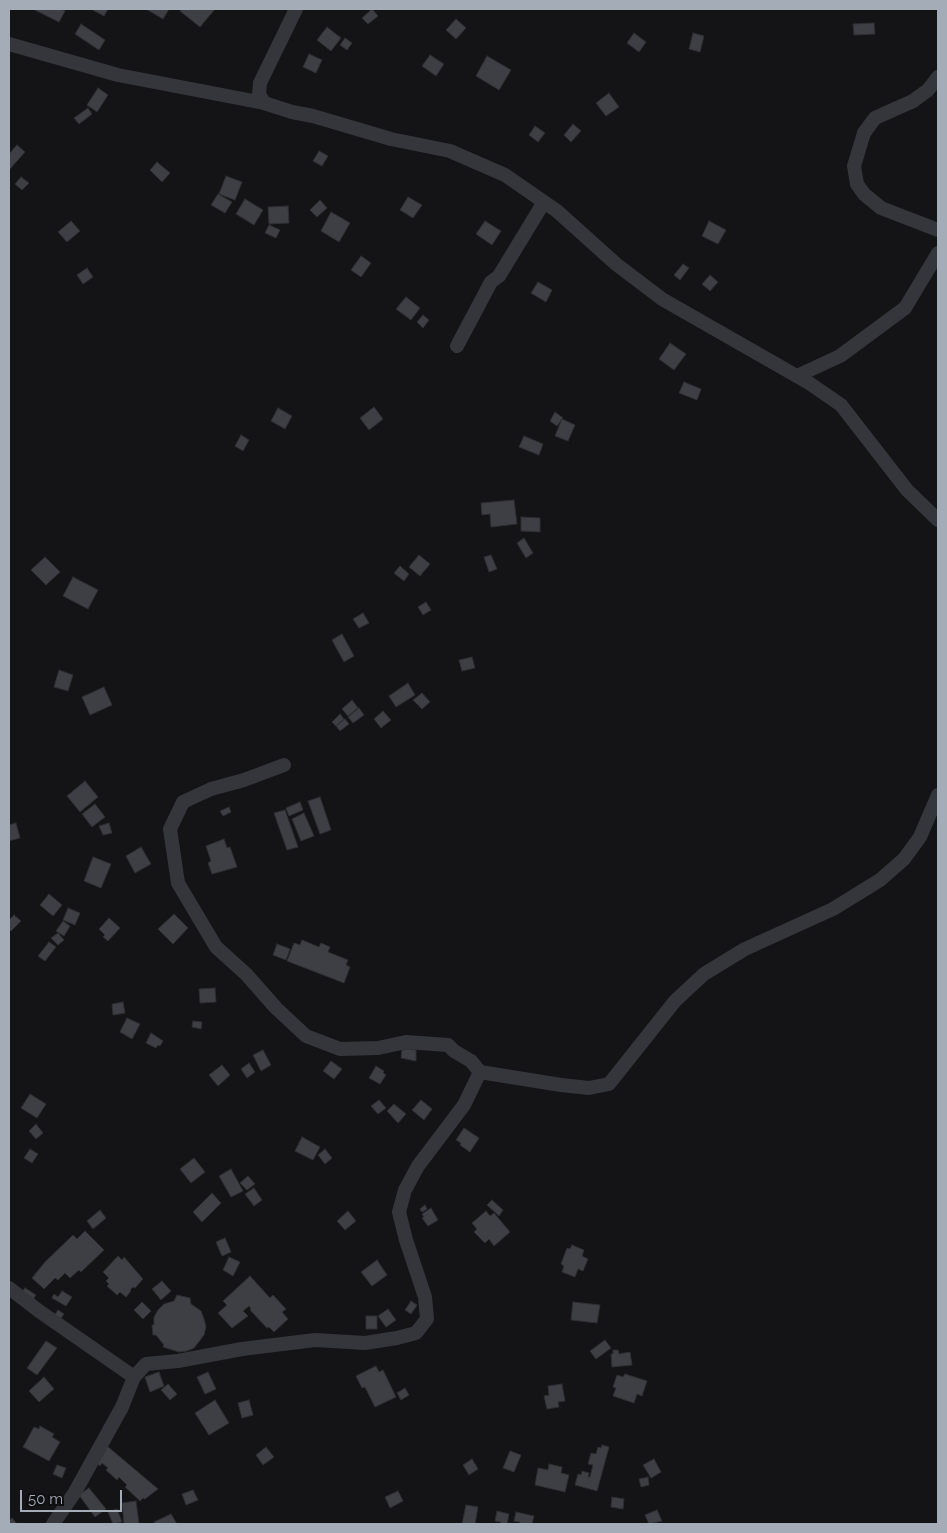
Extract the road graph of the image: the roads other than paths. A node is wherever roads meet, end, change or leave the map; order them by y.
1 (296, 9) edge
2 (9, 44) edge
3 (938, 78) edge
4 (264, 103) junction
5 (544, 202) junction
6 (938, 230) edge
7 (938, 253) edge
8 (457, 346) dead end
9 (797, 376) junction
10 (938, 520) edge
11 (284, 764) dead end
12 (938, 795) edge
13 (480, 1072) junction
14 (9, 1288) edge
15 (134, 1377) junction
16 (53, 1524) edge

1 - 4 street
2 - 4 street
3 - 6 street
4 - 5 street
5 - 8 street
5 - 9 street
7 - 9 street
9 - 10 street
11 - 13 street
12 - 13 street
13 - 15 street
14 - 15 street
15 - 16 street

